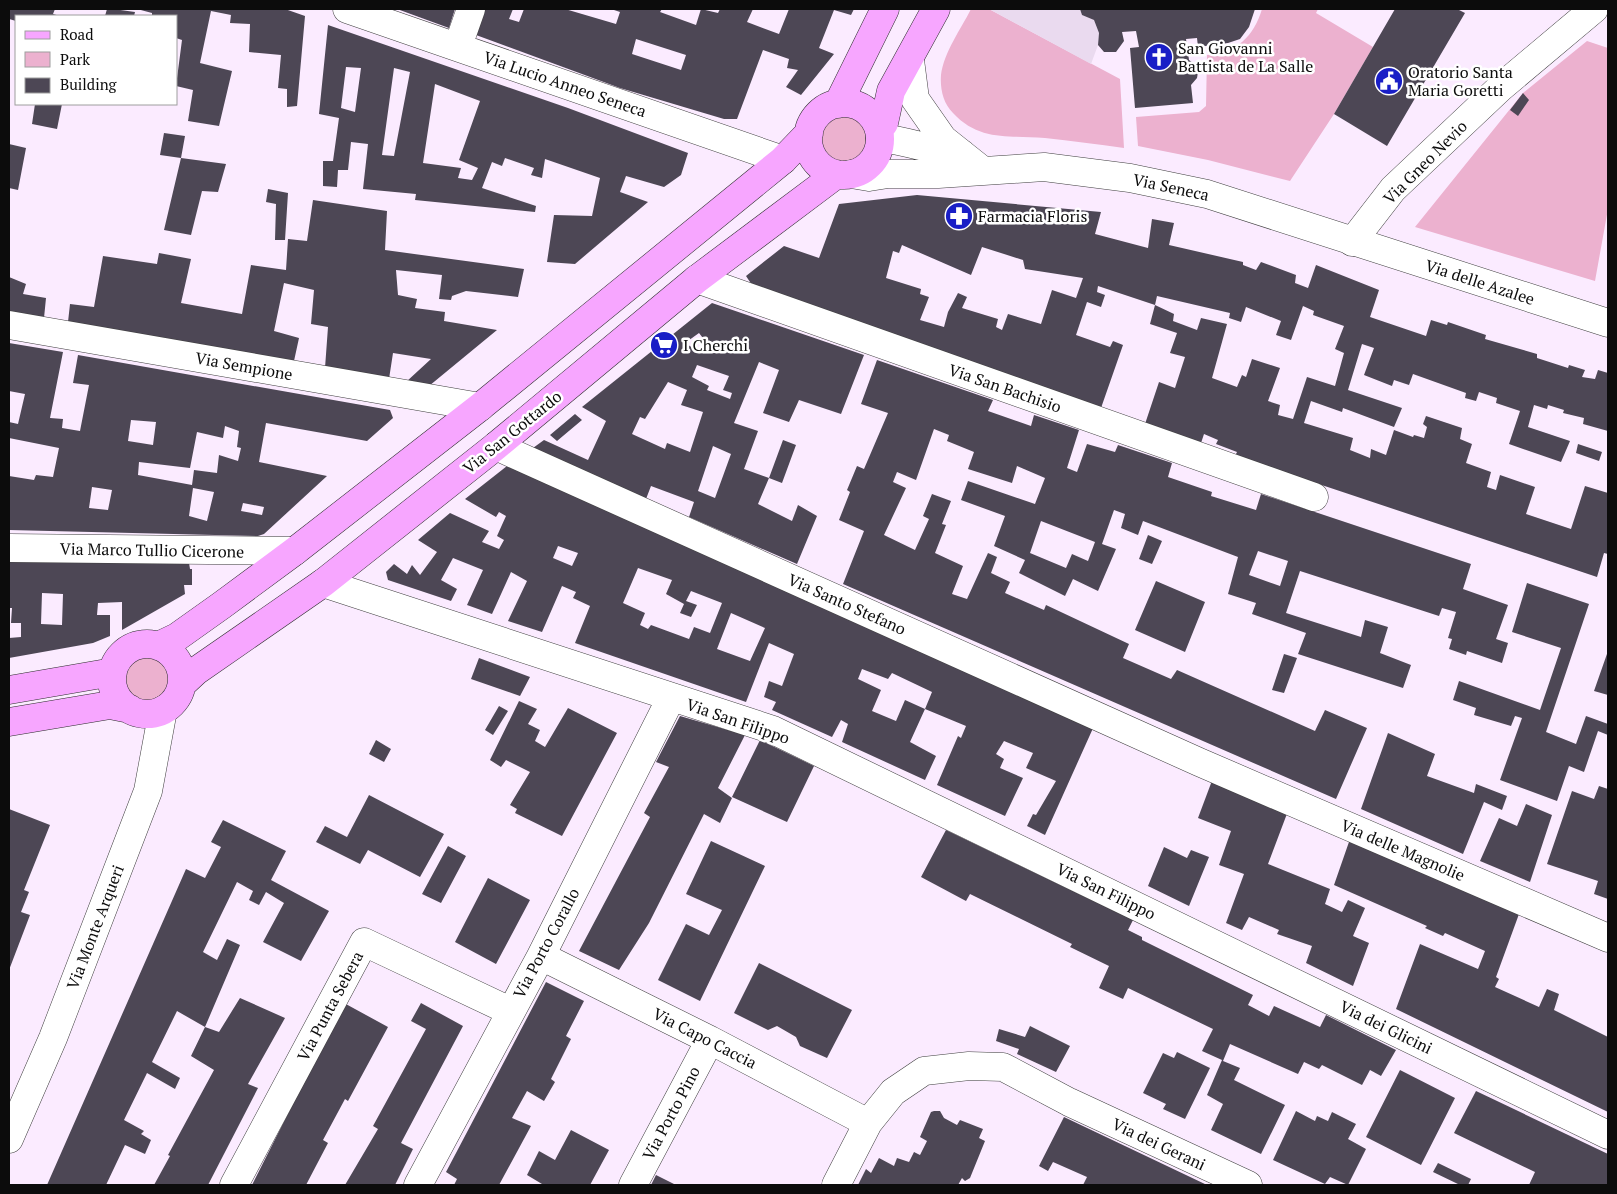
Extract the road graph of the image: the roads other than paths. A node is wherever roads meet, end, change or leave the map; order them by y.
1 (348, 9) edge
2 (471, 9) edge
3 (884, 9) edge
4 (936, 9) edge
5 (1594, 9) edge
6 (458, 46) junction
7 (910, 60) junction
8 (838, 104) junction
9 (809, 133) junction
10 (880, 134) junction
11 (783, 160) junction
12 (972, 162) junction
13 (844, 174) junction
14 (1352, 242) junction
15 (697, 279) junction
16 (1608, 323) edge
17 (9, 326) edge
18 (480, 407) junction
19 (496, 446) junction
20 (1314, 497) dead end
21 (9, 548) edge
22 (296, 551) junction
23 (323, 583) junction
24 (158, 646) junction
25 (113, 672) junction
26 (182, 684) junction
27 (9, 690) edge
28 (671, 698) junction
29 (130, 709) junction
30 (163, 710) junction
31 (9, 722) edge
32 (1198, 762) joint
33 (1163, 919) joint
34 (1608, 938) edge
35 (541, 956) junction
36 (510, 1011) junction
37 (710, 1040) junction
38 (868, 1123) junction
39 (1608, 1135) edge
40 (9, 1139) edge
41 (234, 1185) edge
42 (418, 1185) edge
43 (633, 1185) edge
44 (836, 1185) edge
45 (1248, 1185) edge

1 - 6 street, Via Lucio Anneo Seneca
2 - 6 street
3 - 8 main road
4 - 7 main road
5 - 14 street, Via Gneo Nevio
6 - 11 street, Via Lucio Anneo Seneca
7 - 10 main road
7 - 12 street
8 - 9 main road
8 - 10 main road
9 - 11 main road
9 - 13 main road
10 - 12 street, Via Seneca
10 - 13 main road
11 - 18 main road
12 - 13 street, Via Seneca
12 - 14 street, Via Seneca
13 - 15 main road, Via San Gottardo
14 - 16 street, Via delle Azalee
15 - 19 main road, Via San Gottardo
15 - 20 street, Via San Bachisio
17 - 18 street, Via Sempione
18 - 22 main road
19 - 23 main road, Via San Gottardo
19 - 32 street, Via Santo Stefano
21 - 22 street, Via Marco Tullio Cicerone
22 - 24 main road
23 - 26 main road, Via San Gottardo
23 - 28 street, Via San Filippo
24 - 25 main road
24 - 26 main road
25 - 27 main road
25 - 29 main road
26 - 30 main road
28 - 33 street, Via San Filippo
28 - 35 street, Via Porto Corallo
29 - 30 main road
29 - 31 main road
30 - 40 street, Via Monte Arqueri
32 - 34 street, Via delle Magnolie
33 - 39 street, Via dei Glicini
35 - 36 street, Via Porto Corallo
35 - 37 street, Via Capo Caccia
36 - 41 street, Via Punta Sebera
36 - 42 street, Via Porto Corallo
37 - 38 street, Via Capo Caccia
37 - 43 street, Via Porto Pino
38 - 44 street, Via dei Gerani
38 - 45 street, Via dei Gerani

